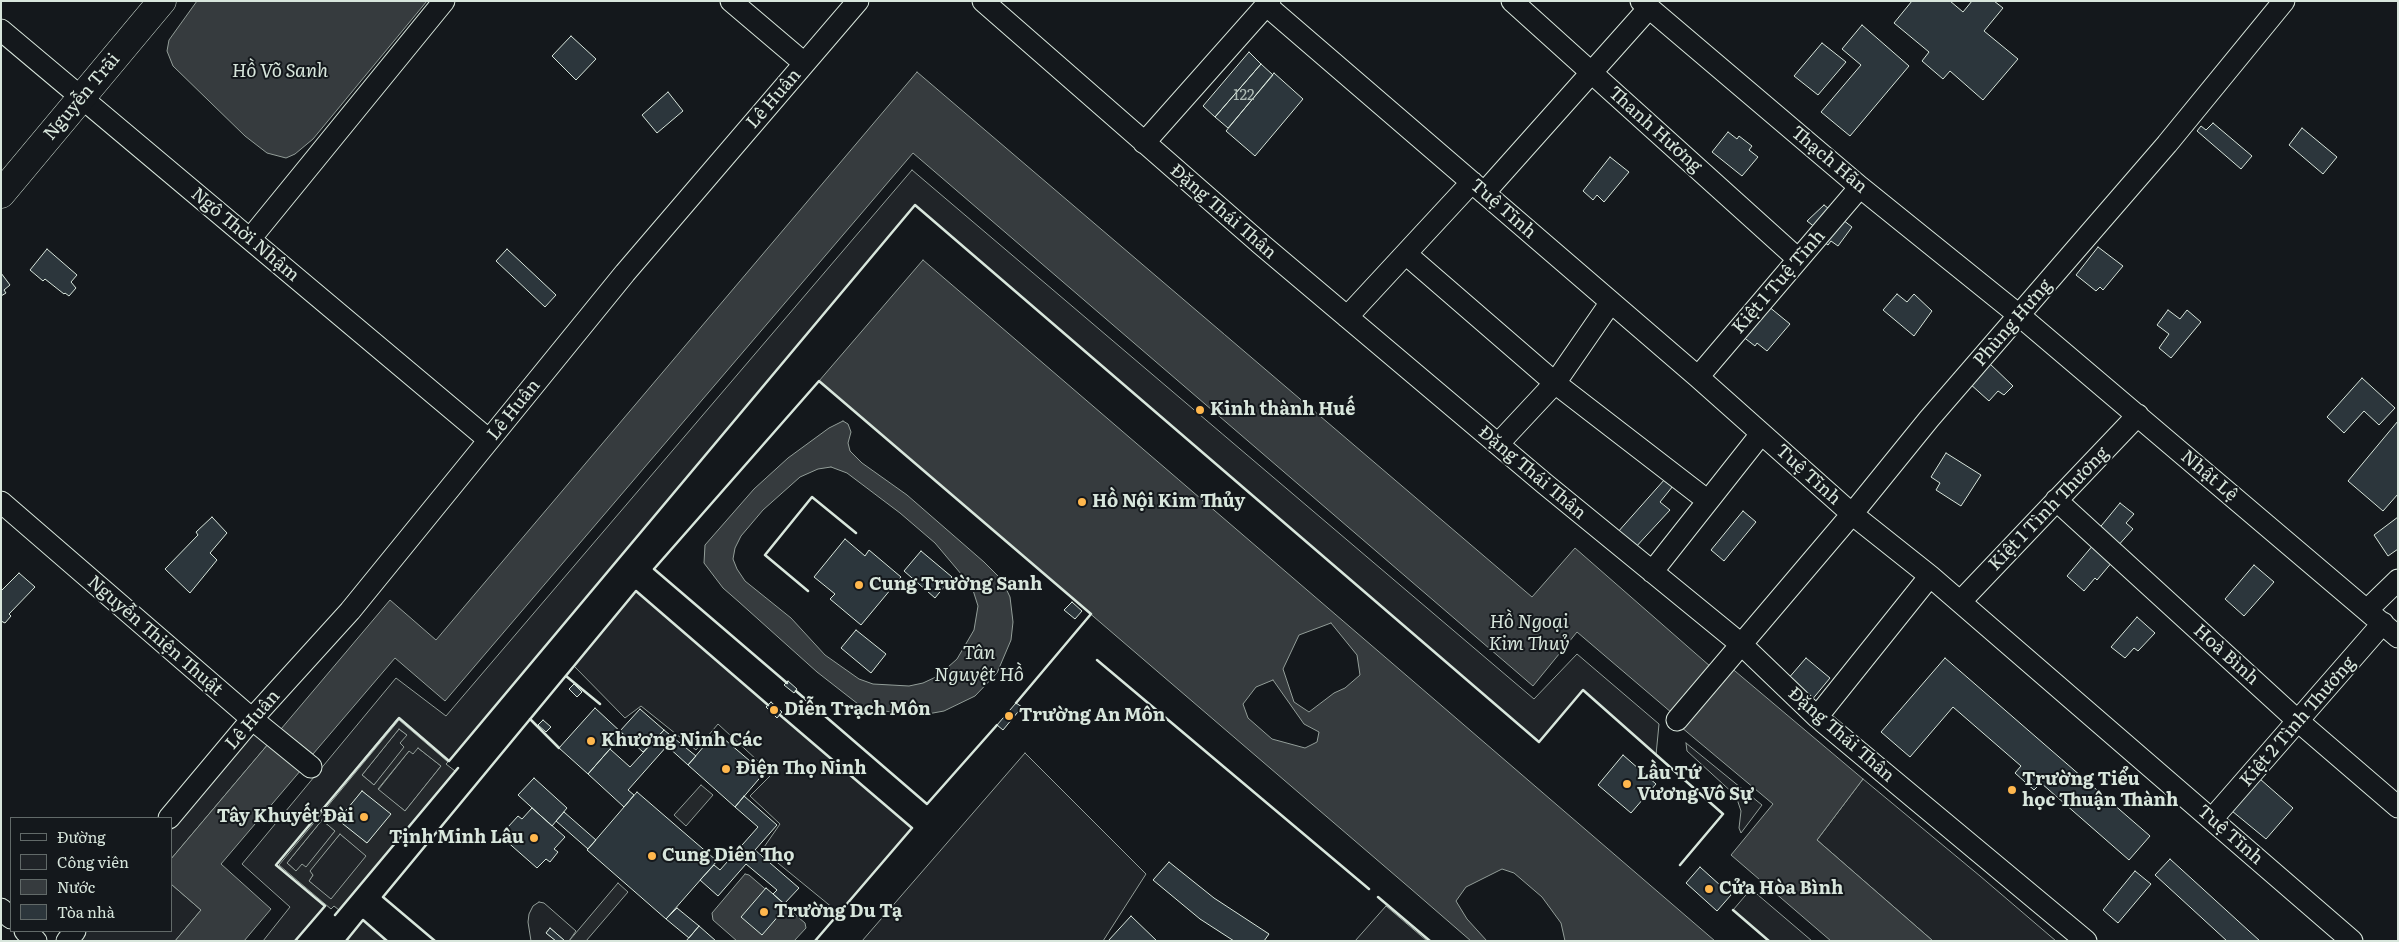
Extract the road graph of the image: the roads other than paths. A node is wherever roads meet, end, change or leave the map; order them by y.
1 (162, 1) edge
2 (444, 1) edge
3 (731, 1) edge
4 (858, 1) edge
5 (983, 1) edge
6 (1512, 1) edge
7 (2284, 1) edge
8 (1268, 3) edge
9 (1645, 5) edge
10 (1, 30) edge
11 (804, 64) junction
12 (1592, 73) junction
13 (80, 97) junction
14 (1144, 143) junction
15 (1860, 187) junction
16 (1478, 188) junction
17 (1, 194) edge
18 (250, 239) junction
19 (1406, 254) junction
20 (1798, 259) junction
21 (1611, 302) junction
22 (2020, 316) junction
23 (1347, 317) junction
24 (1698, 377) junction
25 (1555, 383) junction
26 (2138, 415) junction
27 (1761, 434) junction
28 (489, 440) junction
29 (1498, 444) junction
30 (2056, 500) junction
31 (1708, 501) junction
32 (1, 502) edge
33 (1852, 514) junction
34 (1652, 572) junction
35 (1930, 576) junction
36 (2398, 580) edge
37 (1960, 602) junction
38 (2383, 623) edge
39 (1742, 645) junction
40 (1818, 717) junction
41 (252, 719) junction
42 (1677, 720) dead end
43 (2298, 721) junction
44 (311, 766) dead end
45 (2398, 807) edge
46 (170, 817) edge
47 (2212, 819) junction
48 (26, 932) edge
49 (36, 941) edge
50 (2086, 941) edge
51 (2352, 941) edge

1 - 13 main road, Nguyễn Trãi
2 - 18 street
3 - 11 street
4 - 11 street, Lê Huân
5 - 14 street, Đặng Thái Thân
6 - 12 street, Thanh Hương
7 - 22 street, Phùng Hưng
8 - 14 street
8 - 16 street, Tuệ Tĩnh
9 - 12 street
9 - 15 street, Thạch Hãn
10 - 13 street, Ngô Thời Nhậm
11 - 28 street, Lê Huân
12 - 16 street
12 - 20 street, Thanh Hương
13 - 17 main road, Nguyễn Trãi
13 - 18 street, Ngô Thời Nhậm
14 - 23 street, Đặng Thái Thân
15 - 20 street, Kiệt 1 Tuệ Tĩnh
15 - 22 street, Thạch Hãn
16 - 19 street
16 - 21 street, Tuệ Tĩnh
18 - 28 street, Ngô Thời Nhậm
19 - 23 street
19 - 25 street
20 - 24 street, Kiệt 1 Tuệ Tĩnh
21 - 24 street, Tuệ Tĩnh
21 - 25 street
22 - 26 street, Nhật Lệ
22 - 33 street, Phùng Hưng
23 - 29 street, Đặng Thái Thân
24 - 27 street, Tuệ Tĩnh
25 - 29 street
25 - 31 street
26 - 30 street, Kiệt 1 Tình Thương
26 - 38 street, Nhật Lệ
27 - 31 street
27 - 33 street, Tuệ Tĩnh
28 - 41 street, Lê Huân
29 - 34 street, Đặng Thái Thân
30 - 37 street, Kiệt 1 Tình Thương
30 - 43 street, Hoà Bình
31 - 34 street
32 - 41 street, Nguyễn Thiện Thuật
33 - 35 street, Tuệ Tĩnh
33 - 39 street, Phùng Hưng
34 - 39 street, Đặng Thái Thân
35 - 37 street, Tuệ Tĩnh
35 - 40 street
36 - 38 street, Kiệt 2 Tình Thương
37 - 47 street, Tuệ Tĩnh
38 - 43 street, Kiệt 2 Tình Thương
39 - 40 street, Đặng Thái Thân
39 - 42 street, Phùng Hưng
40 - 50 street, Đặng Thái Thân
41 - 44 street, Nguyễn Thiện Thuật
41 - 46 street, Lê Huân
43 - 45 street, Hoà Bình
43 - 47 street, Kiệt 2 Tình Thương
47 - 51 street, Tuệ Tĩnh
48 - 49 street

